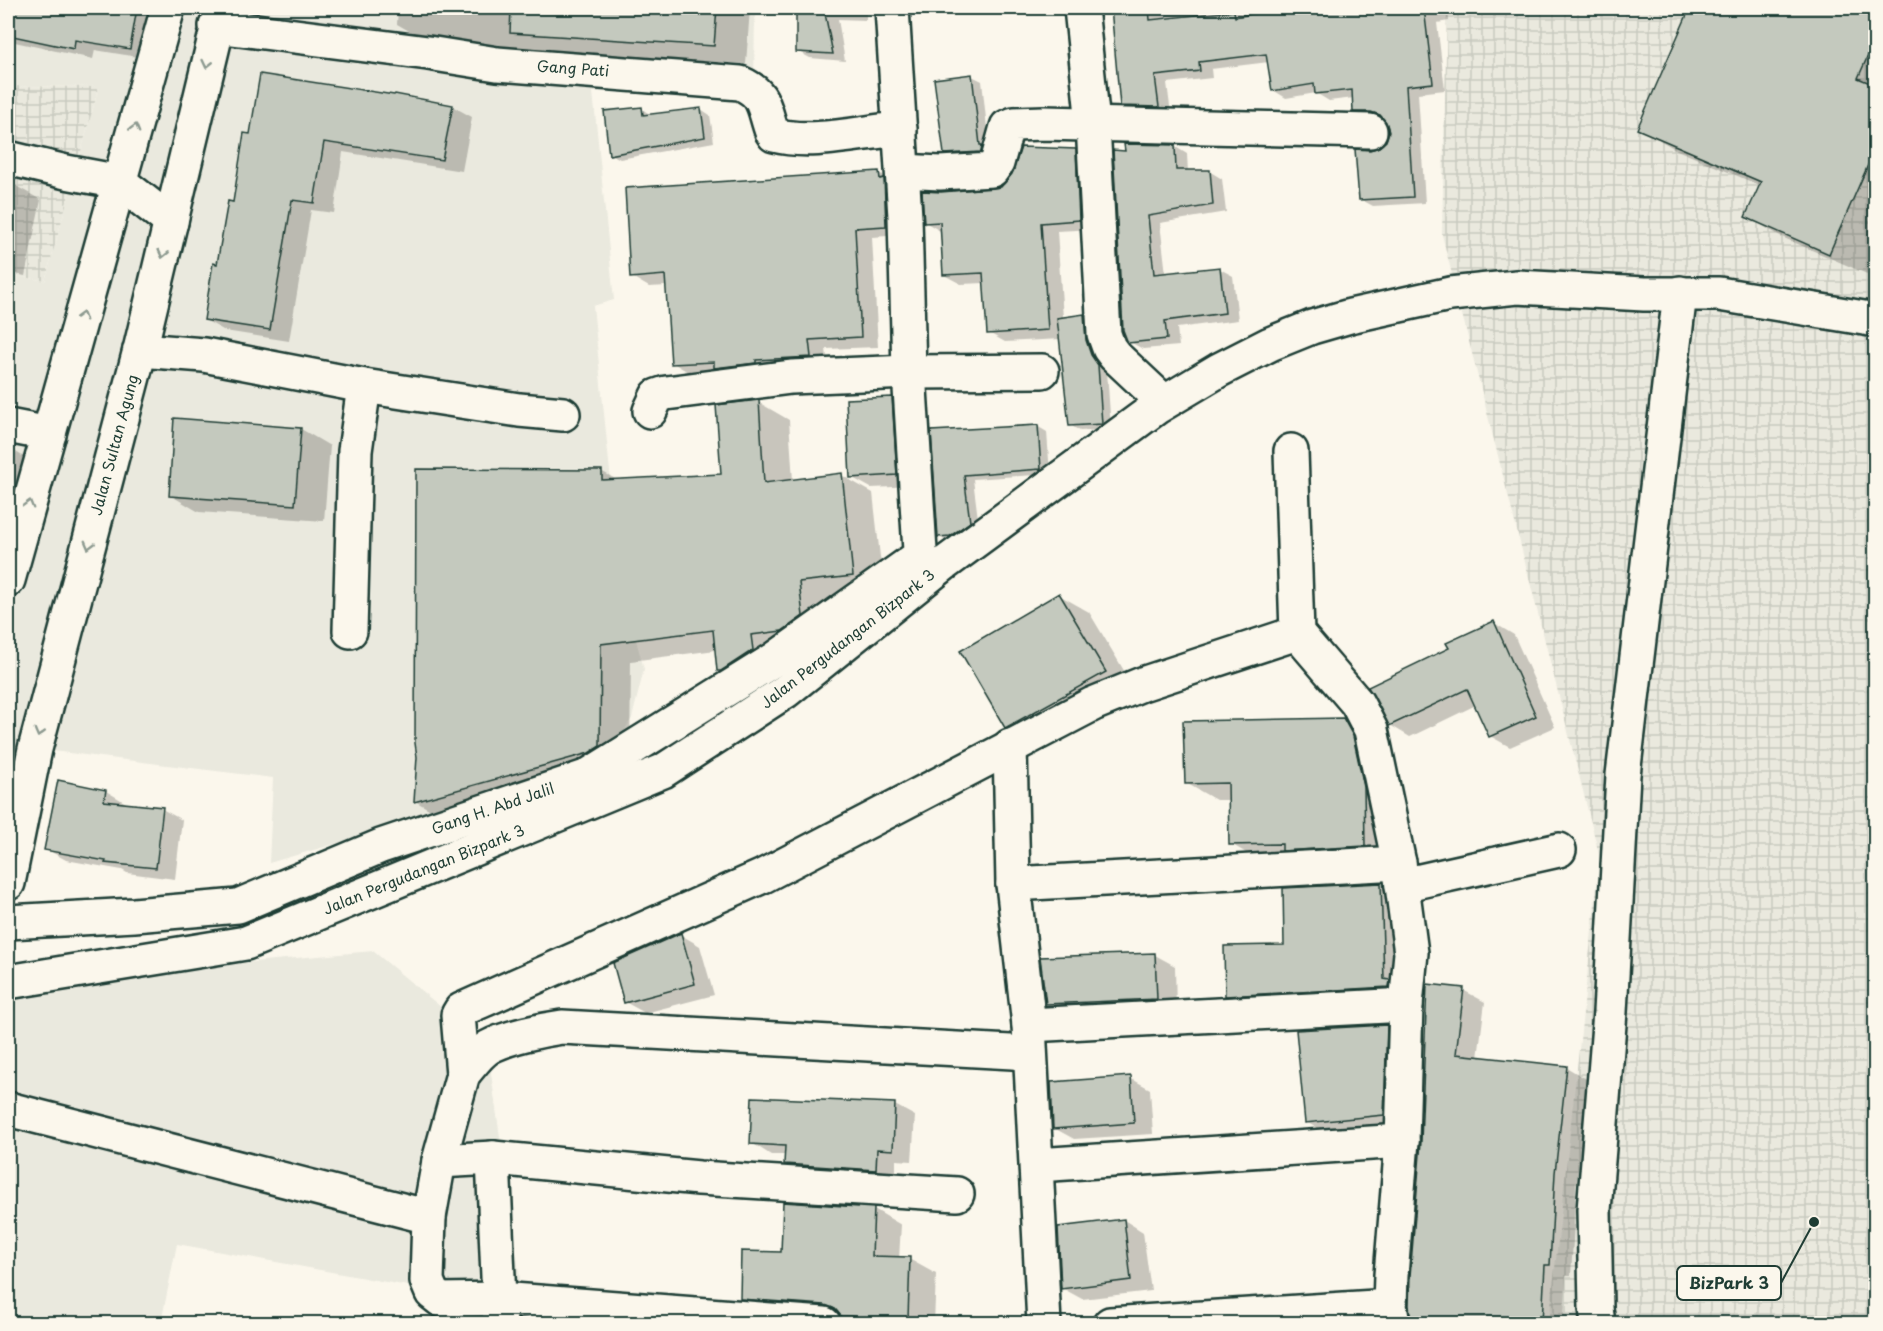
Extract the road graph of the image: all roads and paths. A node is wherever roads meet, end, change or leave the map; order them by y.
1 (168, 8) edge
2 (892, 8) edge
3 (1081, 8) edge
4 (219, 17) edge
5 (1093, 124) junction
6 (900, 129) junction
7 (1370, 131) dead end
8 (8, 158) edge
9 (903, 171) junction
10 (120, 182) junction
11 (171, 222) junction
12 (1680, 293) junction
13 (1875, 320) edge
14 (140, 350) junction
15 (1042, 371) dead end
16 (909, 372) junction
17 (364, 386) junction
18 (1164, 402) junction
19 (650, 411) dead end
20 (563, 414) dead end
21 (8, 426) edge
22 (49, 434) junction
23 (1291, 451) dead end
24 (8, 580) edge
25 (350, 631) dead end
26 (1297, 633) junction
27 (1010, 746) junction
28 (1559, 850) dead end
29 (1401, 874) junction
30 (8, 883) edge
31 (1013, 884) junction
32 (8, 922) edge
33 (8, 982) edge
34 (1406, 1005) junction
35 (1029, 1039) junction
36 (463, 1074) junction
37 (8, 1108) edge
38 (1402, 1141) junction
39 (493, 1158) junction
40 (439, 1161) junction
41 (1037, 1165) junction
42 (957, 1194) dead end
43 (429, 1217) junction
44 (500, 1311) edge
45 (1391, 1315) edge
46 (824, 1323) edge
47 (1044, 1323) edge
48 (1110, 1323) edge
49 (1598, 1323) edge

10 -> 1 main road
2 - 6 main road
3 - 5 main road
4 - 6 main road, Gang Pati
4 -> 11 main road, Jalan Sultan Agung
5 - 7 main road
5 - 9 main road
5 - 18 main road
6 - 9 main road
8 - 10 main road
9 - 16 main road
10 - 11 main road
22 -> 10 main road
11 -> 14 main road, Jalan Sultan Agung
12 - 13 main road, Jalan Pergudangan Bizpark 3
12 - 18 main road, Jalan Pergudangan Bizpark 3
12 - 49 main road
14 - 17 main road
14 -> 30 main road, Jalan Sultan Agung
15 - 16 main road
16 - 19 main road
16 - 32 main road, Gang H. Abd Jalil
17 - 20 main road
17 - 25 main road
18 - 33 main road, Jalan Pergudangan Bizpark 3
21 - 22 main road
24 -> 22 main road
23 - 26 main road
26 - 27 main road
26 - 29 main road
27 - 31 main road
27 - 36 main road
28 - 29 main road
29 - 31 main road
29 - 34 main road
31 - 35 main road
34 - 35 main road
34 - 38 main road
35 - 36 main road
35 - 41 main road
36 - 40 main road
37 - 43 main road
38 - 41 main road
38 - 45 main road
39 - 40 main road
39 - 42 main road
39 - 44 main road
40 - 43 main road
41 - 47 main road
43 - 44 main road
44 - 46 main road
45 - 48 main road

